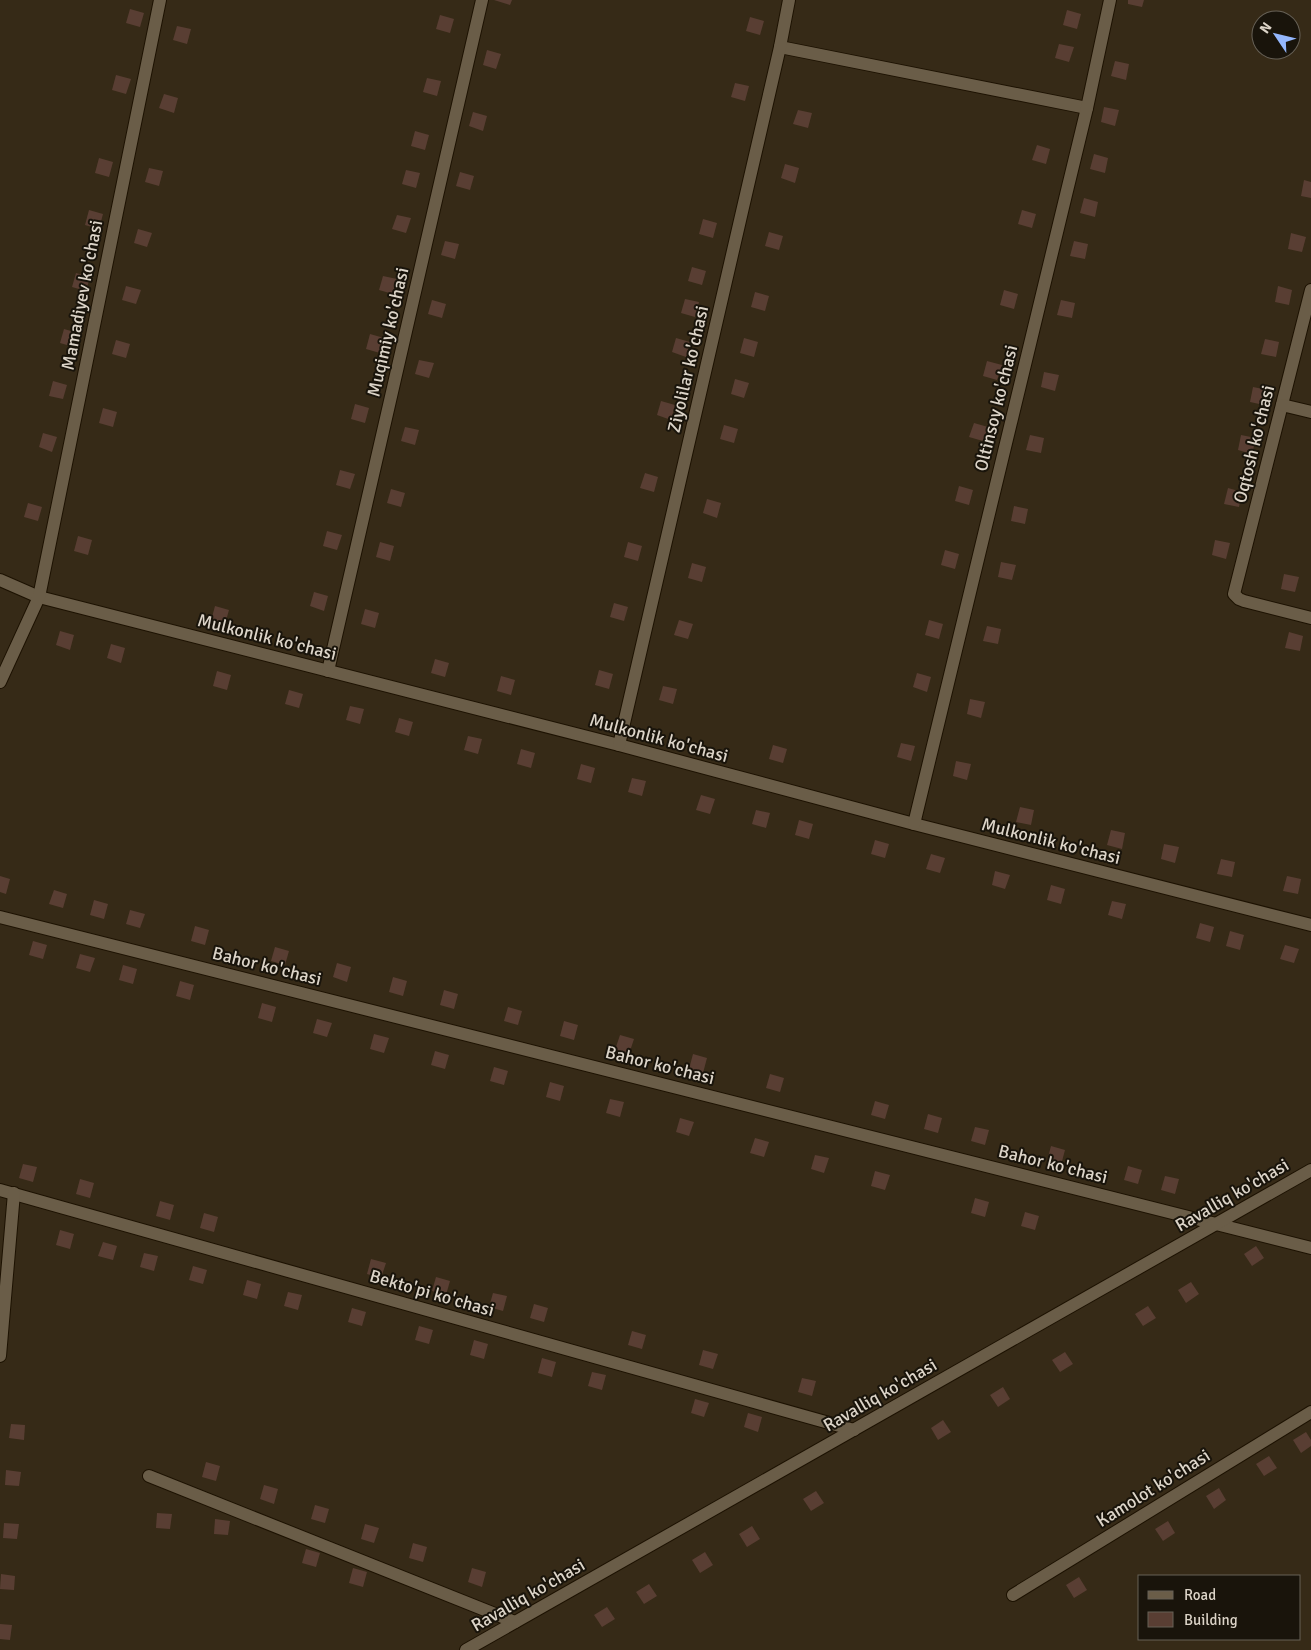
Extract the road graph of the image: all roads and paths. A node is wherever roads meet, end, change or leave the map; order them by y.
1 (160, 0) edge
2 (482, 0) edge
3 (789, 0) edge
4 (1110, 0) edge
5 (780, 47) junction
6 (1087, 108) junction
7 (1311, 290) edge
8 (1282, 405) junction
9 (1311, 412) edge
10 (0, 580) edge
11 (39, 597) junction
12 (1311, 618) edge
13 (328, 671) junction
14 (0, 682) edge
15 (620, 745) junction
16 (914, 824) junction
17 (0, 917) edge
18 (1311, 924) edge
19 (1311, 1170) edge
20 (0, 1190) edge
21 (14, 1193) junction
22 (1218, 1224) junction
23 (1311, 1248) edge
24 (0, 1356) edge
25 (1311, 1412) edge
26 (854, 1430) junction
27 (149, 1476) dead end
28 (1013, 1595) dead end
29 (515, 1622) junction
30 (466, 1650) edge

1 - 11 street, Mamadiyev ko'chasi
2 - 13 street, Muqimiy ko'chasi
3 - 5 street, Ziyolilar ko'chasi
4 - 6 street, Oltinsoy ko'chasi
5 - 6 street
5 - 15 street, Ziyolilar ko'chasi
6 - 16 street, Oltinsoy ko'chasi
7 - 8 street, Oqtosh ko'chasi
8 - 9 street
8 - 12 street, Oqtosh ko'chasi
10 - 11 street, Mulkonlik ko'chasi
11 - 13 street, Mulkonlik ko'chasi
11 - 14 street, Mamadiyev ko'chasi
13 - 15 street, Mulkonlik ko'chasi
15 - 16 street, Mulkonlik ko'chasi
16 - 18 street, Mulkonlik ko'chasi
17 - 22 street, Bahor ko'chasi
19 - 22 street, Ravalliq ko'chasi
20 - 21 street, Bekto'pi ko'chasi
21 - 24 street
21 - 26 street, Bekto'pi ko'chasi
22 - 23 street, Bahor ko'chasi
22 - 26 street, Ravalliq ko'chasi
25 - 28 street, Kamolot ko'chasi
26 - 29 street, Ravalliq ko'chasi
27 - 29 street
29 - 30 street, Ravalliq ko'chasi

